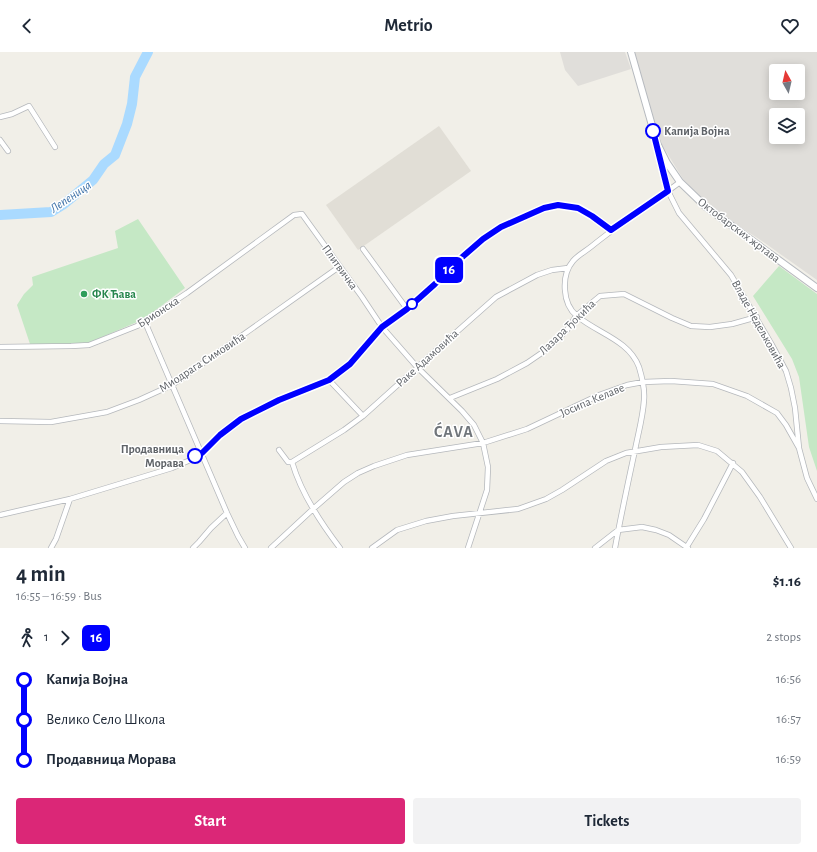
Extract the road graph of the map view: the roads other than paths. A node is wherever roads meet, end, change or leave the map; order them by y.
1 (631, 52) edge
2 (0, 117) edge
3 (0, 140) edge
4 (657, 143) junction
5 (55, 147) dead end
6 (8, 150) dead end
7 (680, 182) junction
8 (668, 191) junction
9 (294, 215) joint
10 (611, 230) junction
11 (363, 249) dead end
12 (339, 267) junction
13 (568, 268) junction
14 (817, 288) edge
15 (407, 309) junction
16 (576, 316) junction
17 (757, 317) junction
18 (145, 322) junction
19 (382, 327) junction
20 (0, 347) edge
21 (417, 367) junction
22 (329, 380) junction
23 (643, 382) junction
24 (172, 385) junction
25 (450, 398) junction
26 (363, 416) junction
27 (0, 421) edge
28 (483, 443) junction
29 (799, 448) junction
30 (279, 450) dead end
31 (635, 451) junction
32 (202, 453) junction
33 (292, 462) junction
34 (733, 463) junction
35 (70, 499) junction
36 (817, 499) edge
37 (313, 509) junction
38 (227, 513) junction
39 (479, 513) junction
40 (0, 515) edge
41 (618, 530) junction
42 (51, 548) edge
43 (193, 548) edge
44 (245, 548) edge
45 (271, 548) edge
46 (340, 548) edge
47 (372, 548) edge
48 (468, 548) edge
49 (595, 548) edge
50 (615, 548) edge
51 (687, 548) edge
52 (791, 548) edge

1 - 4 street, Октобарских жртава
2 - 5 street
3 - 6 street
4 - 7 street, Октобарских жртава
4 - 8 street
7 - 8 street
7 - 14 street, Октобарских жртава
8 - 10 street
8 - 17 street, Владе Недељковића
9 - 12 street, Плитвичка
9 - 18 street, Брионска
10 - 13 street
10 - 15 street
11 - 15 street
12 - 19 street, Плитвичка
12 - 24 street, Миодрага Симовића
13 - 16 street
13 - 21 street, Раке Адамовића
15 - 19 street
16 - 17 street, Лазара Ђокића
16 - 23 street
16 - 25 street, Лазара Ђокића
17 - 29 street, Владе Недељковића
18 - 20 street, Брионска
18 - 24 street
19 - 21 street, Плитвичка
19 - 22 street
21 - 25 street, Плитвичка
21 - 26 street, Раке Адамовића
22 - 26 street
22 - 32 street
23 - 28 street, Јосипа Келаве
23 - 29 street, Јосипа Келаве
23 - 31 street
24 - 27 street, Миодрага Симовића
24 - 32 street
25 - 28 street, Плитвичка
26 - 33 street, Раке Адамовића
28 - 37 street, Јосипа Келаве
28 - 39 street, Плитвичка
29 - 36 street, Владе Недељковића
30 - 33 street
31 - 34 street
31 - 39 street
31 - 41 street
32 - 35 street
32 - 38 street
33 - 37 street
34 - 51 street
34 - 52 street
35 - 40 street
35 - 42 street
37 - 45 street, Јосипа Келаве
37 - 46 street
38 - 43 street
38 - 44 street
39 - 47 street
39 - 48 street, Плитвичка
41 - 49 street
41 - 50 street
41 - 51 street

